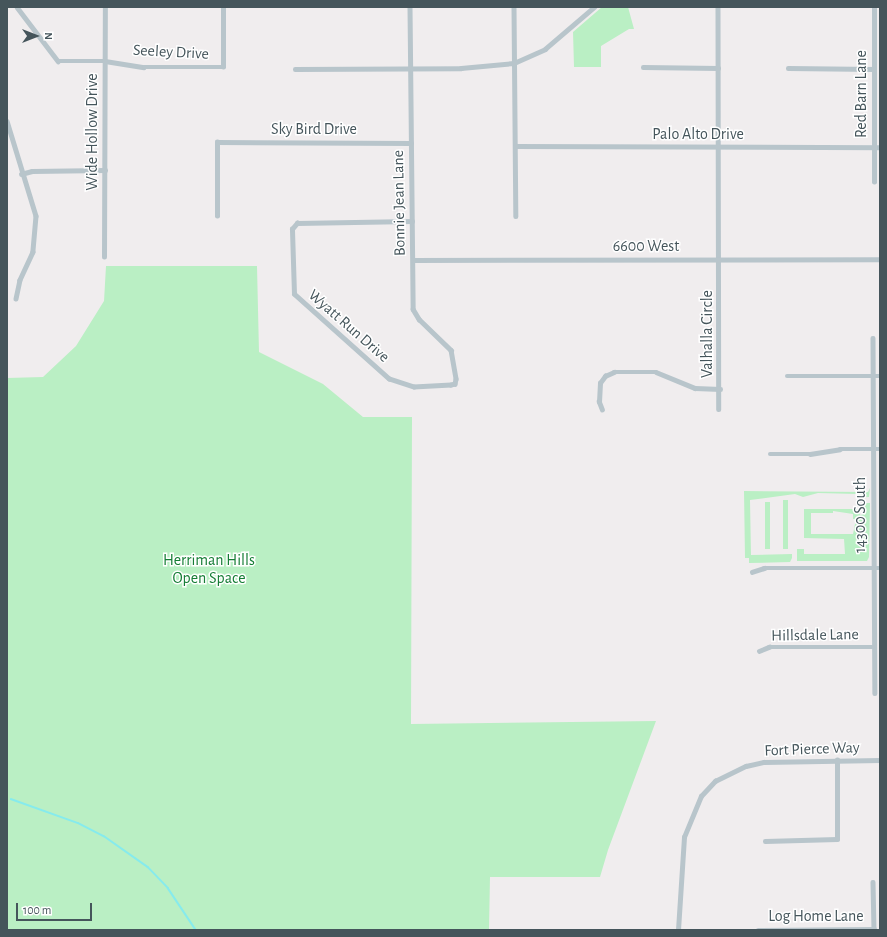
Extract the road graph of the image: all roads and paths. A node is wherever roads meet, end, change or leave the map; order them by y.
1 (16, 7) edge
2 (105, 7) edge
3 (223, 7) edge
4 (410, 7) edge
5 (514, 7) edge
6 (594, 7) edge
7 (718, 7) edge
8 (874, 7) edge
9 (105, 60) junction
10 (514, 63) junction
11 (411, 67) junction
12 (643, 67) dead end
13 (718, 68) junction
14 (788, 68) dead end
15 (295, 69) dead end
16 (874, 69) junction
17 (7, 121) edge
18 (411, 142) junction
19 (515, 146) junction
20 (718, 147) junction
21 (874, 147) junction
22 (880, 147) edge
23 (105, 170) junction
24 (21, 174) junction
25 (874, 182) dead end
26 (217, 216) dead end
27 (516, 216) dead end
28 (412, 221) junction
29 (104, 257) dead end
30 (720, 259) junction
31 (880, 259) edge
32 (413, 260) junction
33 (16, 299) dead end
34 (873, 338) dead end
35 (787, 376) dead end
36 (873, 376) junction
37 (880, 376) edge
38 (455, 384) joint
39 (720, 389) junction
40 (720, 409) dead end
41 (602, 410) dead end
42 (873, 449) junction
43 (880, 449) edge
44 (770, 454) dead end
45 (873, 568) junction
46 (880, 568) edge
47 (752, 572) dead end
48 (873, 647) junction
49 (759, 651) dead end
50 (875, 692) dead end
51 (838, 760) junction
52 (880, 760) edge
53 (765, 841) dead end
54 (873, 882) dead end
55 (678, 930) edge
56 (758, 930) edge
57 (874, 930) edge

1 - 9 street
2 - 9 street, Wide Hollow Drive
3 - 9 street, Seeley Drive
4 - 11 street, Bonnie Jean Lane
5 - 10 street
6 - 10 street
7 - 13 street, Valhalla Circle
8 - 16 street, Red Barn Lane
9 - 23 street, Wide Hollow Drive
10 - 11 street
10 - 19 street
11 - 15 street
11 - 18 street, Bonnie Jean Lane
12 - 13 street
13 - 20 street, Valhalla Circle
14 - 16 street
16 - 21 street, Red Barn Lane
17 - 24 street
18 - 26 street, Sky Bird Drive
18 - 28 street, Bonnie Jean Lane
19 - 20 street, Palo Alto Drive
19 - 27 street
20 - 21 street, Palo Alto Drive
20 - 30 street, Valhalla Circle
21 - 22 street, Palo Alto Drive
21 - 25 street, Red Barn Lane
23 - 24 street
23 - 29 street, Wide Hollow Drive
24 - 33 street
28 - 32 street, Bonnie Jean Lane
28 - 38 street, Wyatt Run Drive
30 - 31 street, 6600 West
30 - 32 street, 6600 West
30 - 39 street, Valhalla Circle
32 - 38 street, Bonnie Jean Lane
34 - 36 street, 14300 South
35 - 36 street
36 - 37 street
36 - 42 street, 14300 South
39 - 40 street, Valhalla Circle
39 - 41 street
42 - 43 street
42 - 44 street
42 - 45 street, 14300 South
45 - 46 street
45 - 47 street
45 - 48 street, 14300 South
48 - 49 street, Hillsdale Lane
48 - 50 street, 14300 South
51 - 52 street, Fort Pierce Way
51 - 53 street
51 - 55 street, Fort Pierce Way
54 - 57 street
56 - 57 street, Log Home Lane

